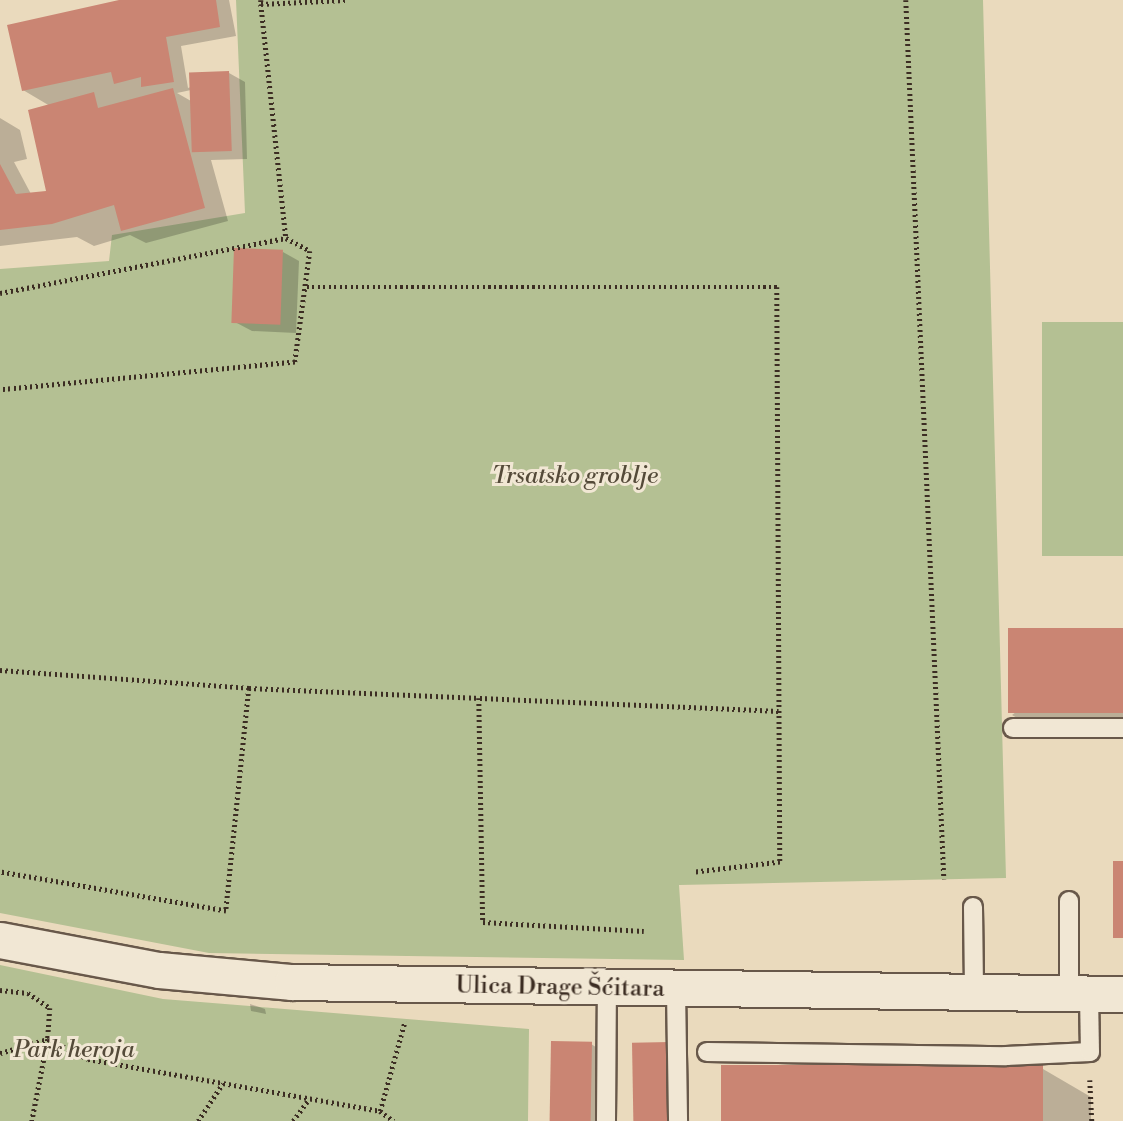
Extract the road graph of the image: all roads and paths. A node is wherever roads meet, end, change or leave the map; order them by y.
1 (345, 0) edge
2 (906, 0) edge
3 (261, 2) edge
4 (286, 238) junction
5 (307, 287) junction
6 (0, 293) edge
7 (0, 390) edge
8 (0, 670) edge
9 (249, 688) junction
10 (479, 698) junction
11 (779, 711) junction
12 (1123, 728) edge
13 (1013, 729) dead end
14 (0, 872) edge
15 (696, 872) dead end
16 (944, 879) dead end
17 (1069, 901) dead end
18 (972, 907) dead end
19 (644, 931) dead end
20 (0, 940) edge
21 (0, 990) edge
22 (607, 990) junction
23 (676, 990) junction
24 (1094, 994) edge
25 (974, 995) junction
26 (409, 1010) dead end
27 (48, 1039) junction
28 (707, 1052) dead end
29 (1090, 1052) junction
30 (0, 1053) edge
31 (223, 1083) junction
32 (309, 1098) junction
33 (380, 1111) junction
34 (32, 1121) edge
35 (198, 1121) edge
36 (293, 1121) edge
37 (394, 1121) edge
38 (606, 1121) edge
39 (678, 1121) edge
40 (1092, 1121) edge

1 - 3 path
2 - 16 path
3 - 4 path
4 - 5 path
4 - 6 path
5 - 7 path
5 - 11 path
8 - 9 path
9 - 10 path
9 - 14 path
10 - 11 path
10 - 19 path
11 - 15 path
12 - 13 lane
17 - 24 lane
18 - 25 lane
20 - 22 street, Ulica Drage Šćitara
21 - 27 path
22 - 23 street, Ulica Drage Šćitara
22 - 38 lane
23 - 25 street, Ulica Drage Šćitara
23 - 39 lane
24 - 25 street, Ulica Drage Šćitara
24 - 29 lane
26 - 33 path
27 - 30 path
27 - 31 path
27 - 34 path
28 - 29 lane
29 - 40 path
31 - 32 path
31 - 35 path
32 - 33 path
32 - 36 path
33 - 37 path

